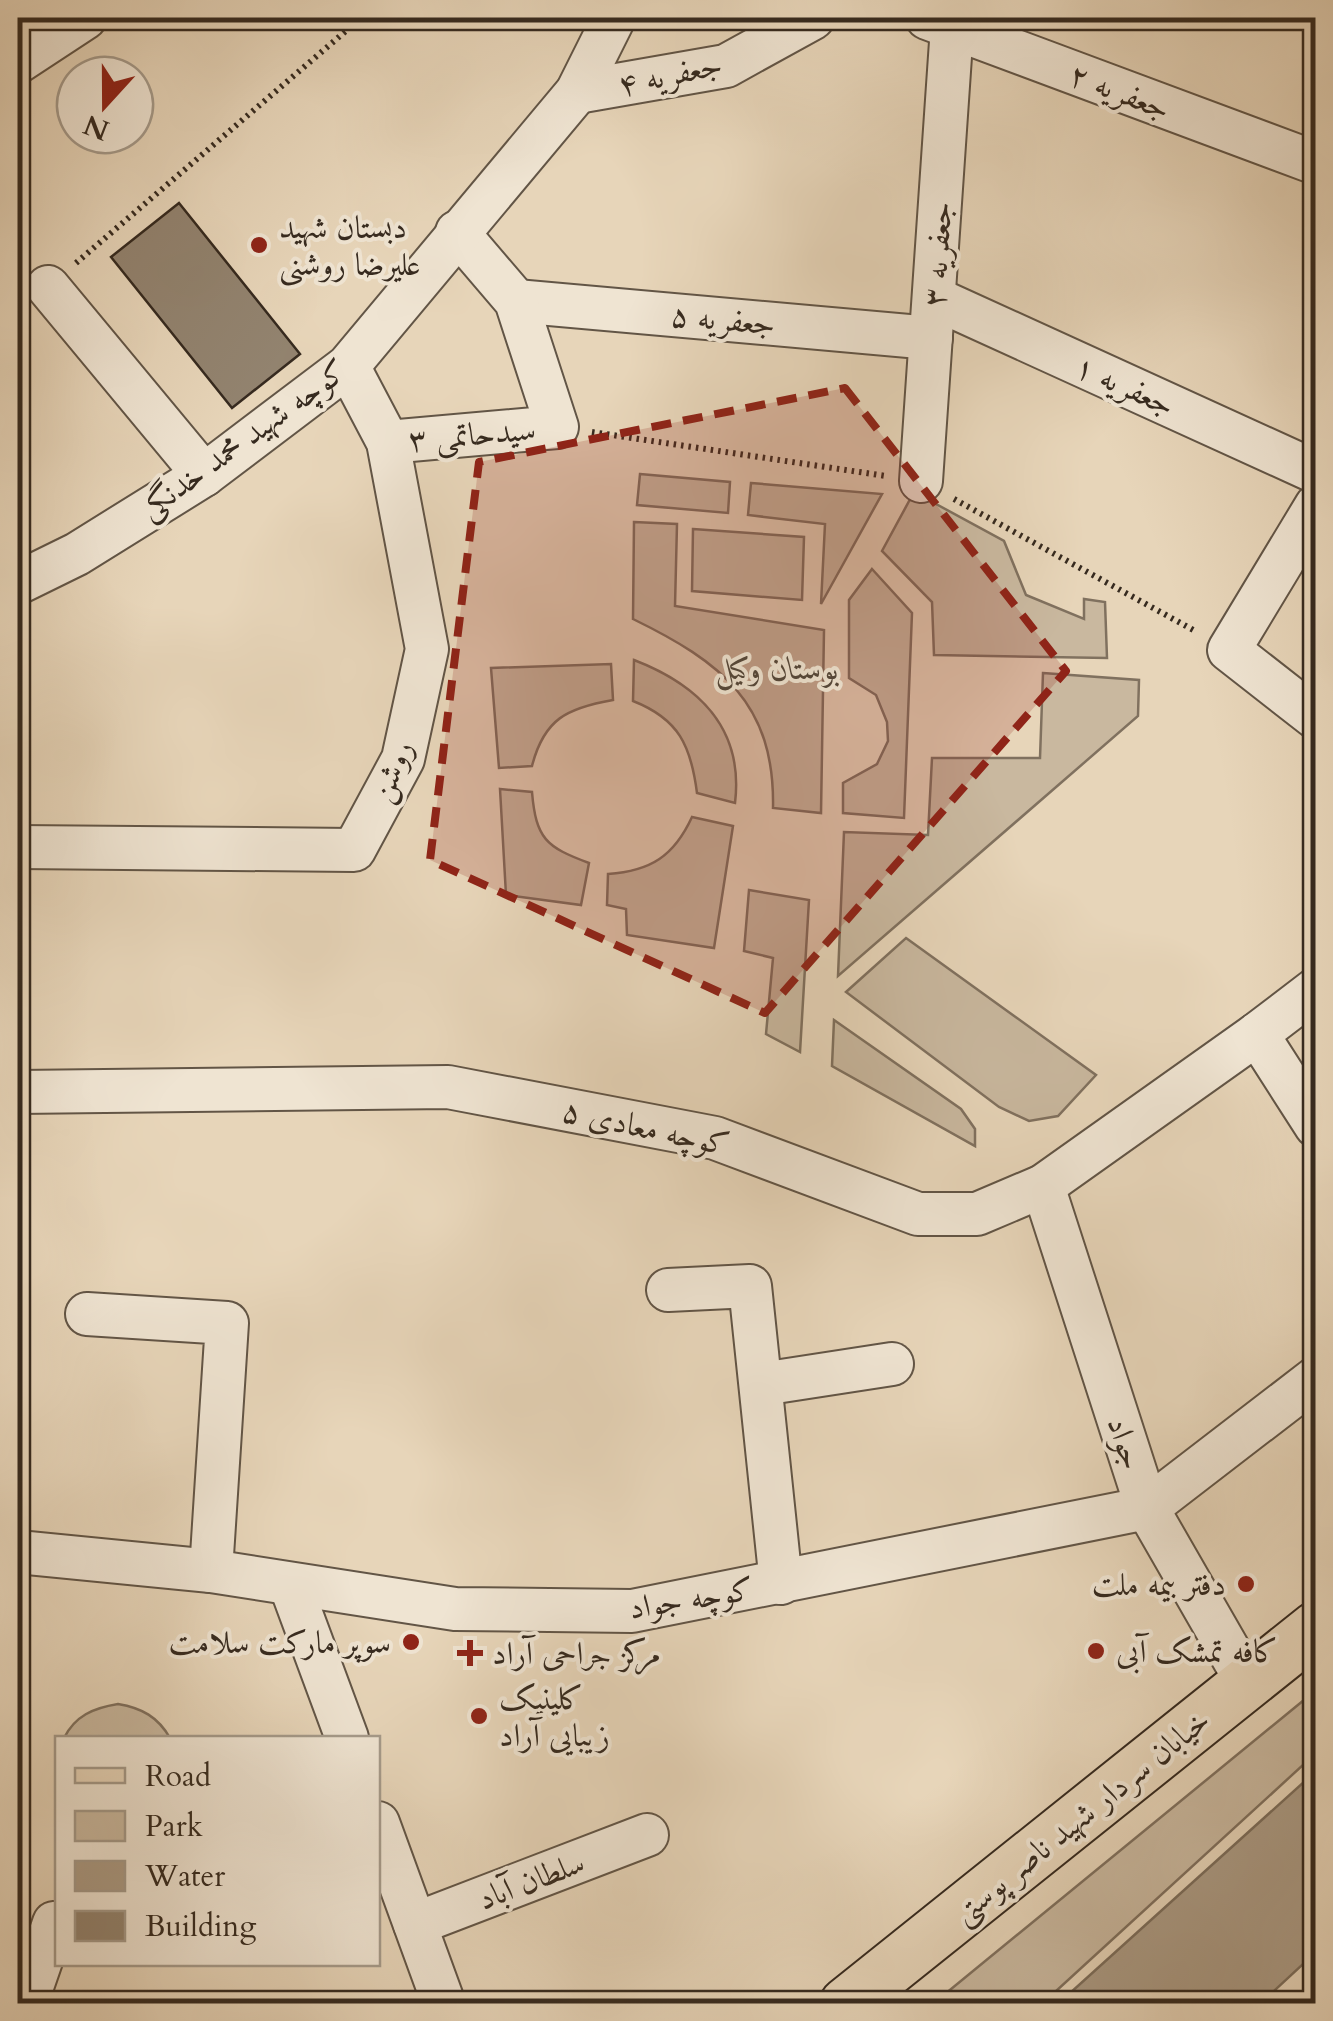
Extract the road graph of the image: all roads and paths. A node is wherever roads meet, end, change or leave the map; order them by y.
1 (85, 18) edge
2 (361, 18) edge
3 (614, 18) edge
4 (813, 18) edge
5 (939, 22) edge
6 (18, 62) edge
7 (577, 92) junction
8 (1316, 164) edge
9 (457, 232) junction
10 (48, 288) joint
11 (516, 301) junction
12 (933, 318) junction
13 (348, 366) junction
14 (388, 442) junction
15 (1316, 472) edge
16 (204, 475) junction
17 (921, 481) dead end
18 (1316, 506) edge
19 (18, 583) edge
20 (1316, 718) edge
21 (18, 846) edge
22 (1316, 989) edge
23 (1258, 1034) junction
24 (18, 1092) edge
25 (1316, 1126) edge
26 (1043, 1186) junction
27 (668, 1290) dead end
28 (88, 1314) dead end
29 (892, 1364) dead end
30 (1316, 1378) edge
31 (762, 1384) junction
32 (1147, 1508) junction
33 (18, 1552) edge
34 (211, 1572) junction
35 (781, 1583) junction
36 (290, 1584) junction
37 (1316, 1628) edge
38 (1247, 1682) junction
39 (346, 1736) edge
40 (380, 1828) edge
41 (647, 1835) dead end
42 (54, 1923) dead end
43 (414, 1924) junction
44 (26, 2004) edge
45 (444, 2004) edge
46 (846, 2004) edge

1 - 6 street
2 - 10 path
3 - 7 street, کوچه شهید محمد خدنگی
4 - 7 street, جعفریه ۴
5 - 8 street, جعفریه ۲
5 - 12 street, جعفریه ۳
7 - 9 street, کوچه شهید محمد خدنگی
9 - 11 street
9 - 13 street, کوچه شهید محمد خدنگی
10 - 16 street
11 - 12 street, جعفریه ۵
11 - 14 street, سیدحاتمی ۳
12 - 15 street, جعفریه ۱
12 - 17 street, جعفریه ۳
13 - 14 street, روشن
13 - 16 street, کوچه شهید محمد خدنگی
14 - 21 street, روشن
16 - 19 street, کوچه شهید محمد خدنگی
18 - 20 street
22 - 23 street, کوچه معادی ۵
23 - 25 street
23 - 26 street, کوچه معادی ۵
24 - 26 street, کوچه معادی ۵
26 - 32 street, جواد
27 - 31 street
28 - 34 street
29 - 31 street
30 - 32 street, کوچه جواد
31 - 35 street
32 - 35 street, کوچه جواد
32 - 38 street, جواد
33 - 34 street, کوچه جواد
34 - 36 street, کوچه جواد
35 - 36 street, کوچه جواد
36 - 39 street
37 - 38 main road, خیابان سردار شهید ناصر پوستی
38 - 46 main road, خیابان سردار شهید ناصر پوستی
40 - 43 street
41 - 43 street, سلطان آباد
42 - 44 street
43 - 45 street

